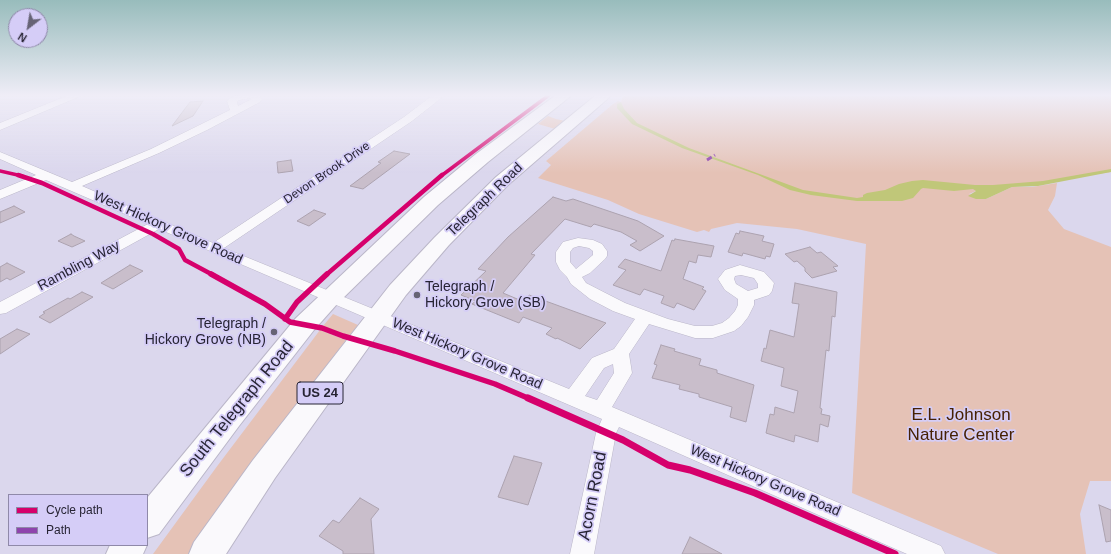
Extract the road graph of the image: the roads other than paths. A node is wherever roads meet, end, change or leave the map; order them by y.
1 (15, 121) edge
2 (216, 121) edge
3 (405, 121) edge
4 (531, 121) edge
5 (574, 121) edge
6 (524, 126) junction
7 (0, 127) edge
8 (554, 137) junction
9 (0, 155) edge
10 (47, 175) junction
11 (72, 186) junction
12 (0, 195) edge
13 (159, 224) junction
14 (214, 248) junction
15 (574, 275) dead end
16 (746, 297) dead end
17 (330, 298) junction
18 (0, 309) edge
19 (377, 317) junction
20 (645, 318) junction
21 (620, 353) junction
22 (572, 399) junction
23 (607, 414) junction
24 (148, 522) edge
25 (129, 546) edge
26 (123, 554) edge
27 (206, 554) edge
28 (582, 554) edge
29 (933, 554) edge

1 - 7 street
2 - 11 street
3 - 14 street, Devon Brook Drive
4 - 6 highway
5 - 8 highway, Telegraph Road / US 24
6 - 8 highway
6 - 17 highway
8 - 19 highway, Telegraph Road / US 24
9 - 10 street, West Hickory Grove Road
10 - 11 street, West Hickory Grove Road
10 - 12 street
11 - 13 street, West Hickory Grove Road
13 - 14 street, West Hickory Grove Road
13 - 18 street, Rambling Way
14 - 17 street, West Hickory Grove Road
15 - 20 street
16 - 20 street
17 - 19 street, West Hickory Grove Road
17 - 24 highway, South Telegraph Road
19 - 22 street, West Hickory Grove Road
19 - 27 highway, US 24
20 - 21 street
21 - 22 street
21 - 23 street, Acorn Road
22 - 23 street, West Hickory Grove Road
23 - 28 street, Acorn Road
23 - 29 street, West Hickory Grove Road
25 - 26 highway

